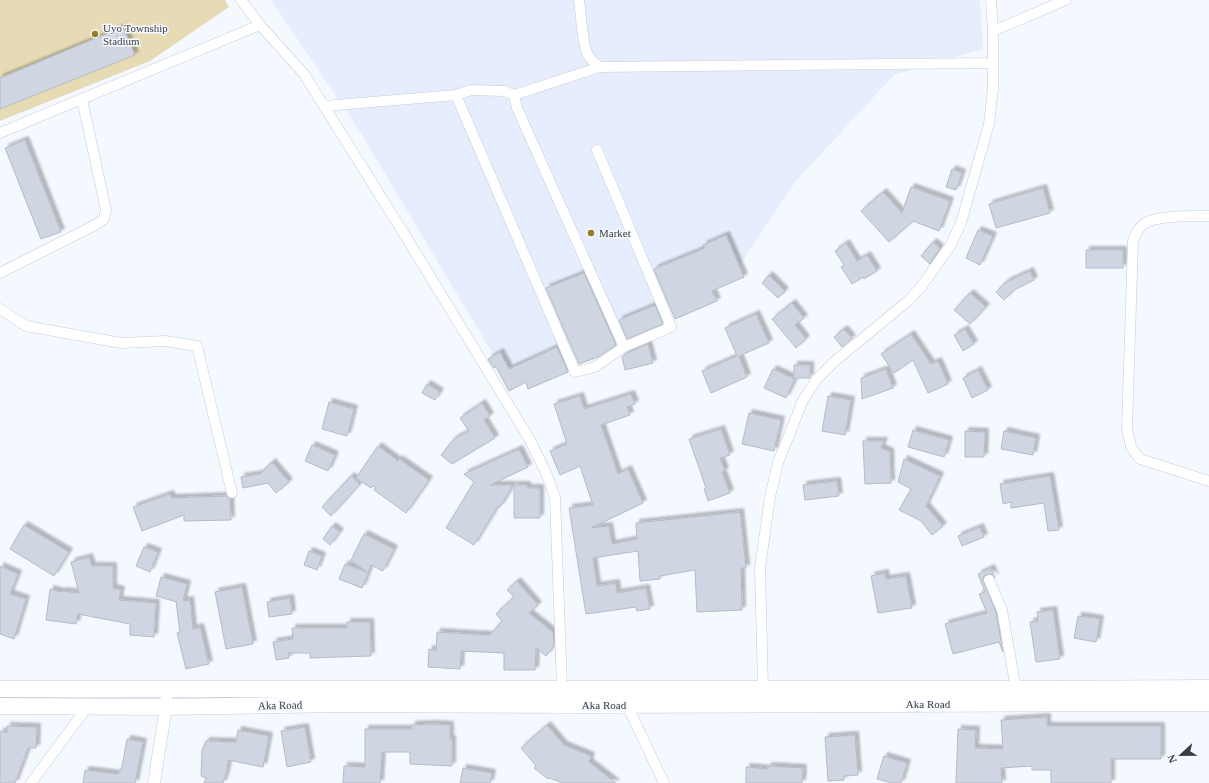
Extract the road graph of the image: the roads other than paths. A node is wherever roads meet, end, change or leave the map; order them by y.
1 (241, 0) edge
2 (579, 0) edge
3 (991, 0) edge
4 (1066, 0) edge
5 (260, 25) junction
6 (993, 31) junction
7 (993, 63) junction
8 (600, 66) junction
9 (456, 95) junction
10 (514, 95) junction
11 (82, 99) junction
12 (324, 106) junction
13 (0, 132) edge
14 (597, 150) dead end
15 (1209, 216) edge
16 (0, 273) edge
17 (0, 309) edge
18 (624, 347) junction
19 (1209, 481) edge
20 (232, 493) dead end
21 (989, 580) dead end
22 (562, 688) junction
23 (763, 688) junction
24 (0, 689) edge
25 (167, 689) junction
26 (1016, 689) junction
27 (1209, 690) edge
28 (627, 705) junction
29 (0, 706) edge
30 (88, 706) junction
31 (166, 707) junction
32 (660, 773) junction
33 (31, 783) edge
34 (154, 783) edge
35 (654, 783) edge
36 (664, 783) edge

1 - 5 street
2 - 8 street
3 - 6 street
4 - 6 street
5 - 11 street
5 - 12 street
6 - 7 street
7 - 8 street
7 - 23 street
8 - 10 street
9 - 10 street
9 - 12 street
9 - 18 street
10 - 18 street
11 - 13 street
11 - 16 street
12 - 22 street
14 - 18 street
15 - 19 street
17 - 20 street
21 - 26 street
22 - 23 main road, Aka Road
22 - 25 main road, Aka Road
23 - 26 main road, Aka Road
24 - 25 main road, Aka Road
25 - 31 street
26 - 27 main road, Aka Road
27 - 28 main road, Aka Road
28 - 31 main road, Aka Road
28 - 32 street
29 - 30 main road, Aka Road
30 - 31 main road, Aka Road
30 - 33 street
31 - 34 street
32 - 35 street
32 - 36 street

